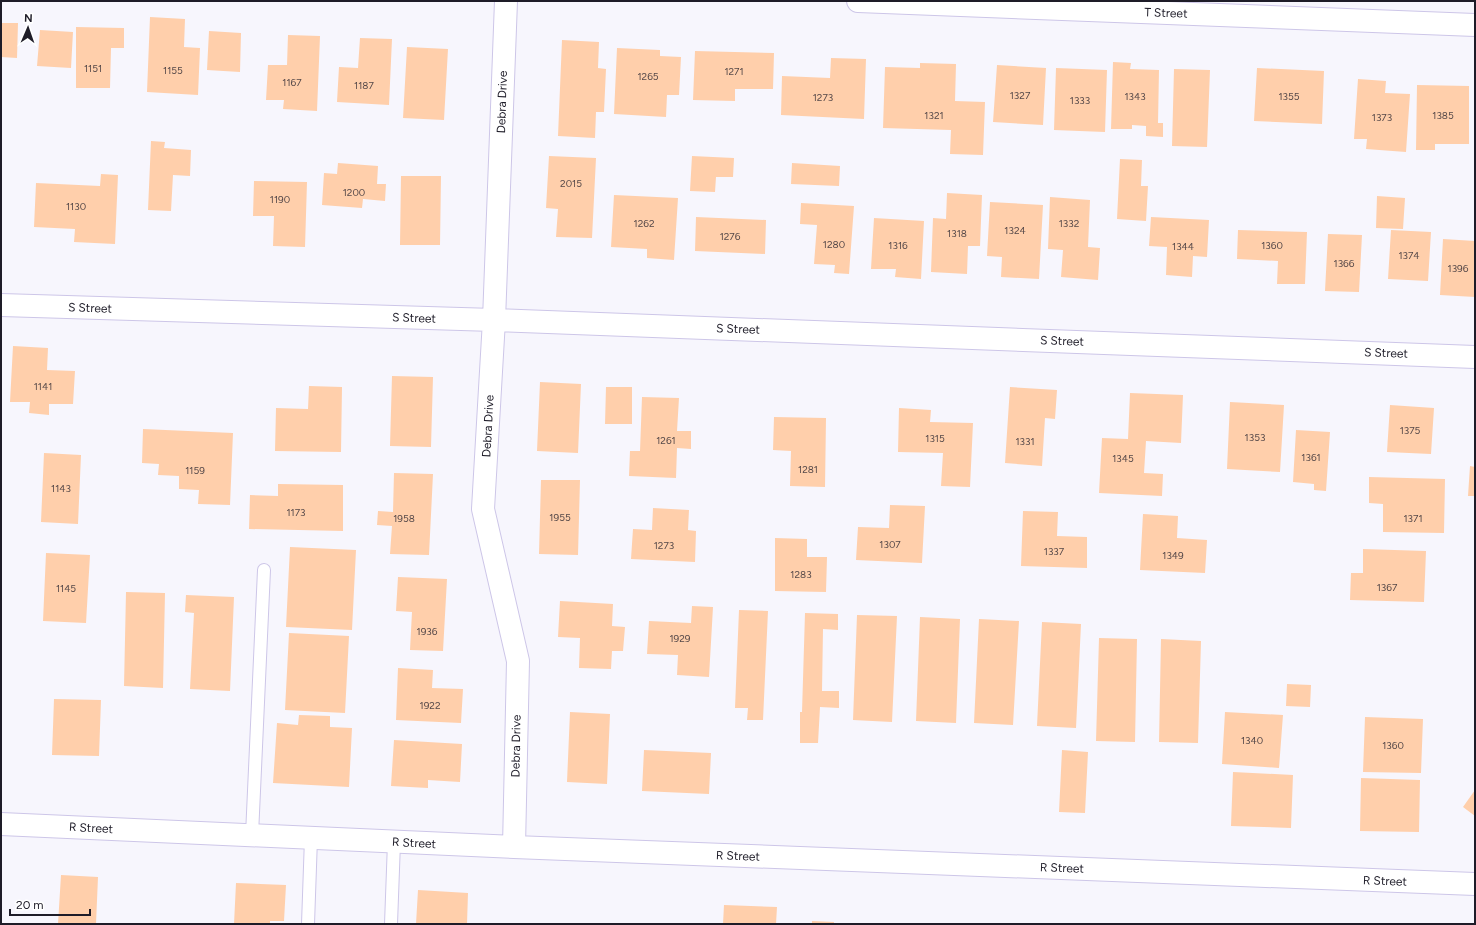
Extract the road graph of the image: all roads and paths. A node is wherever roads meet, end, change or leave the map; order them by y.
1 (506, 1) edge
2 (858, 1) edge
3 (1475, 25) edge
4 (1, 305) edge
5 (494, 320) junction
6 (1475, 357) edge
7 (264, 570) dead end
8 (1, 830) edge
9 (252, 835) junction
10 (311, 838) junction
11 (394, 842) junction
12 (514, 847) junction
13 (1475, 884) edge
14 (308, 924) edge
15 (391, 924) edge

1 - 5 street, Debra Drive
2 - 3 street, T Street
4 - 5 street, S Street
5 - 6 street, S Street
5 - 12 street, Debra Drive
7 - 9 lane
8 - 9 street, R Street
9 - 10 street, R Street
10 - 11 street, R Street
10 - 14 lane
11 - 12 street, R Street
11 - 15 lane
12 - 13 street, R Street

